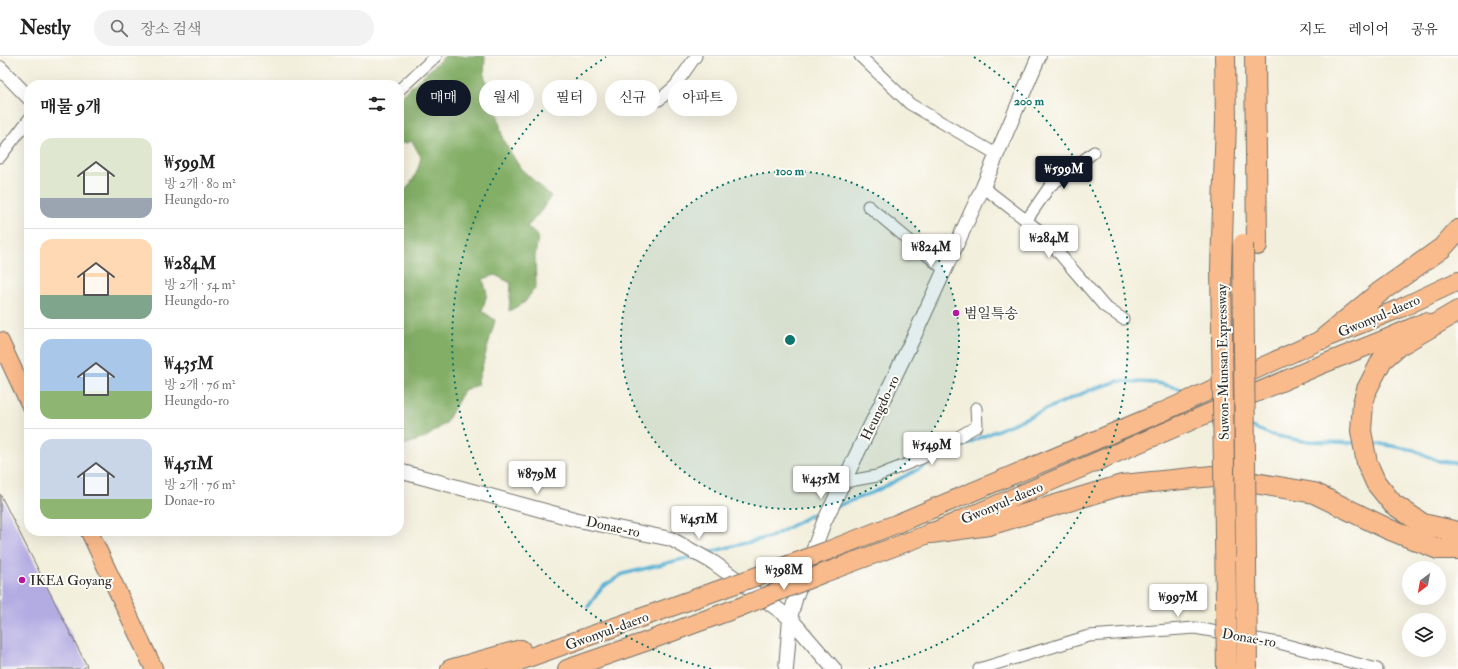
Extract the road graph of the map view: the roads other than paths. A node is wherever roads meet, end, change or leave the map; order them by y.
1 (436, 56) edge
2 (696, 56) edge
3 (860, 56) edge
4 (1039, 56) edge
5 (1225, 56) edge
6 (1245, 56) edge
7 (1255, 56) edge
8 (0, 68) edge
9 (404, 85) edge
10 (24, 93) edge
11 (660, 99) edge
12 (24, 126) edge
13 (1094, 152) dead end
14 (996, 154) junction
15 (0, 157) edge
16 (983, 187) junction
17 (868, 206) dead end
18 (1026, 220) junction
19 (1458, 230) edge
20 (1250, 244) junction
21 (945, 270) junction
22 (1458, 281) edge
23 (1458, 306) edge
24 (1458, 311) edge
25 (1123, 319) dead end
26 (1323, 339) junction
27 (0, 341) edge
28 (24, 392) edge
29 (976, 408) dead end
30 (404, 472) edge
31 (842, 486) junction
32 (1458, 532) edge
33 (931, 533) junction
34 (91, 536) edge
35 (1458, 549) edge
36 (642, 618) junction
37 (790, 618) junction
38 (645, 642) junction
39 (154, 669) edge
40 (450, 669) edge
41 (497, 669) edge
42 (567, 669) edge
43 (584, 669) edge
44 (786, 669) edge
45 (834, 669) edge
46 (979, 669) edge
47 (1226, 669) edge
48 (1247, 669) edge
49 (1258, 669) edge
50 (1378, 669) edge

1 - 9 street
2 - 11 street
3 - 14 street
4 - 14 street, Heungdo-ro
5 - 47 highway, Suwon-Munsan Expressway, bridge
6 - 20 highway, Suwon-Munsan Expressway
7 - 20 highway
8 - 10 street
12 - 15 street
13 - 18 street
14 - 16 street, Heungdo-ro
16 - 18 street
16 - 21 street, Heungdo-ro
17 - 21 street
18 - 25 street
19 - 26 highway
20 - 48 highway, Suwon-Munsan Expressway, bridge
20 - 49 highway
21 - 31 street, Heungdo-ro
22 - 26 highway, Gwonyul-daero
23 - 33 highway, Gwonyul-daero, bridge
24 - 32 highway
26 - 36 highway, Gwonyul-daero, bridge
27 - 28 main road
29 - 31 street
30 - 37 street, Donae-ro
31 - 37 street, Heungdo-ro
33 - 35 highway
33 - 38 highway, Gwonyul-daero, bridge
34 - 39 main road
36 - 40 highway
36 - 41 highway, Gwonyul-daero
37 - 44 street, Heungdo-ro
37 - 45 street, Donae-ro
38 - 42 highway, Gwonyul-daero
38 - 43 highway
46 - 50 street, Donae-ro

